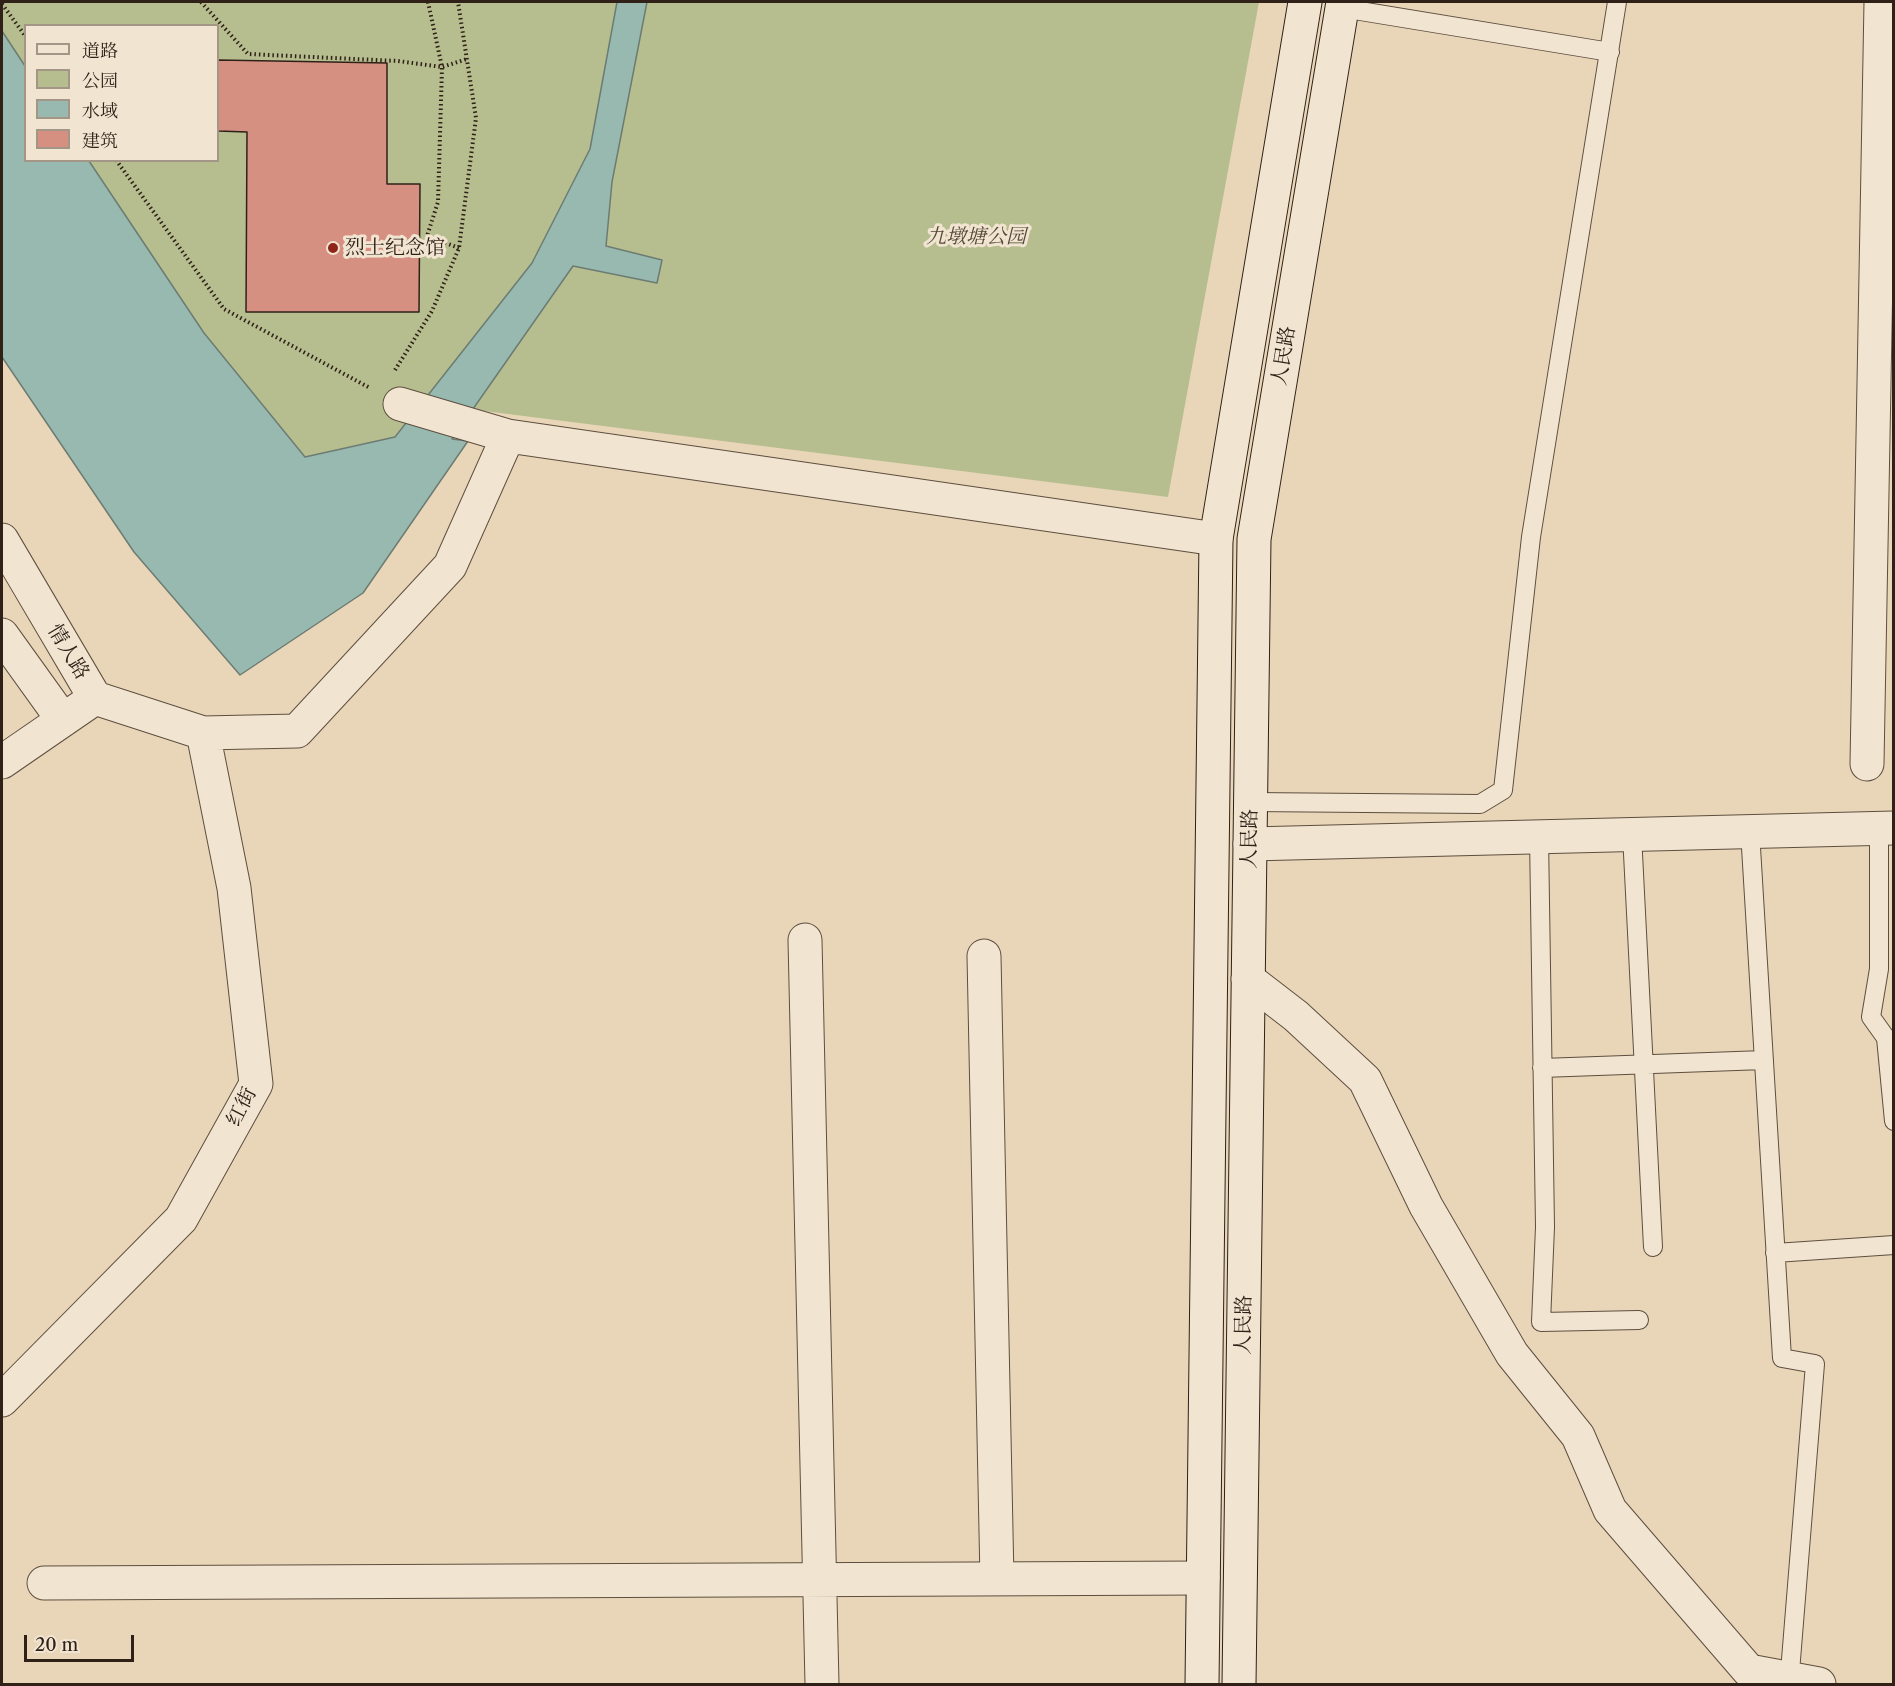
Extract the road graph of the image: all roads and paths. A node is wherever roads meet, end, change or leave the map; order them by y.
1 (201, 2) edge
2 (428, 2) edge
3 (458, 2) edge
4 (1305, 2) edge
5 (1617, 2) edge
6 (1881, 2) edge
7 (2, 3) edge
8 (1342, 5) edge
9 (24, 34) edge
10 (1610, 52) junction
11 (467, 59) junction
12 (442, 67) junction
13 (117, 162) edge
14 (459, 248) junction
15 (1884, 352) edge
16 (390, 399) junction
17 (508, 436) junction
18 (1216, 539) junction
19 (2, 540) edge
20 (2, 635) edge
21 (2, 677) edge
22 (34, 681) junction
23 (95, 698) junction
24 (63, 720) junction
25 (203, 733) junction
26 (2, 762) edge
27 (1867, 764) dead end
28 (1251, 802) junction
29 (1886, 828) edge
30 (1750, 831) junction
31 (1632, 834) junction
32 (1539, 837) junction
33 (1250, 844) junction
34 (805, 940) dead end
35 (984, 956) dead end
36 (1248, 979) junction
37 (1764, 1060) junction
38 (1542, 1068) junction
39 (1892, 1087) edge
40 (1893, 1121) edge
41 (1893, 1245) edge
42 (1653, 1247) dead end
43 (1775, 1253) junction
44 (1640, 1320) dead end
45 (2, 1400) edge
46 (1203, 1578) junction
47 (997, 1579) junction
48 (44, 1583) dead end
49 (1745, 1678) edge
50 (1799, 1683) edge
51 (822, 1684) edge
52 (1202, 1684) edge
53 (1239, 1684) edge

1 - 12 path
2 - 12 path
3 - 11 path
4 - 18 street, 人民路
5 - 10 lane
6 - 15 street
7 - 9 path
8 - 10 lane
8 - 28 street, 人民路
10 - 28 lane
11 - 12 path
11 - 14 path
12 - 14 path
13 - 16 path
14 - 16 path
15 - 27 street
16 - 17 street
17 - 18 street
17 - 25 street
18 - 46 street, 人民路
19 - 23 street, 情人路
20 - 22 street
21 - 22 street
22 - 24 street
23 - 24 street, 情人路
23 - 25 street
24 - 26 street, 情人路
25 - 45 street, 红街
28 - 33 street, 人民路
29 - 30 street
29 - 39 lane
30 - 31 street
30 - 37 lane
31 - 32 street
31 - 42 lane
32 - 33 street
32 - 38 lane
33 - 36 street, 人民路
34 - 51 street
35 - 47 street
36 - 49 street
36 - 53 street, 人民路
37 - 38 lane
37 - 43 lane
38 - 44 lane
39 - 40 lane
41 - 43 lane
43 - 50 lane
46 - 47 street
46 - 52 street, 人民路
47 - 48 street
49 - 50 street

